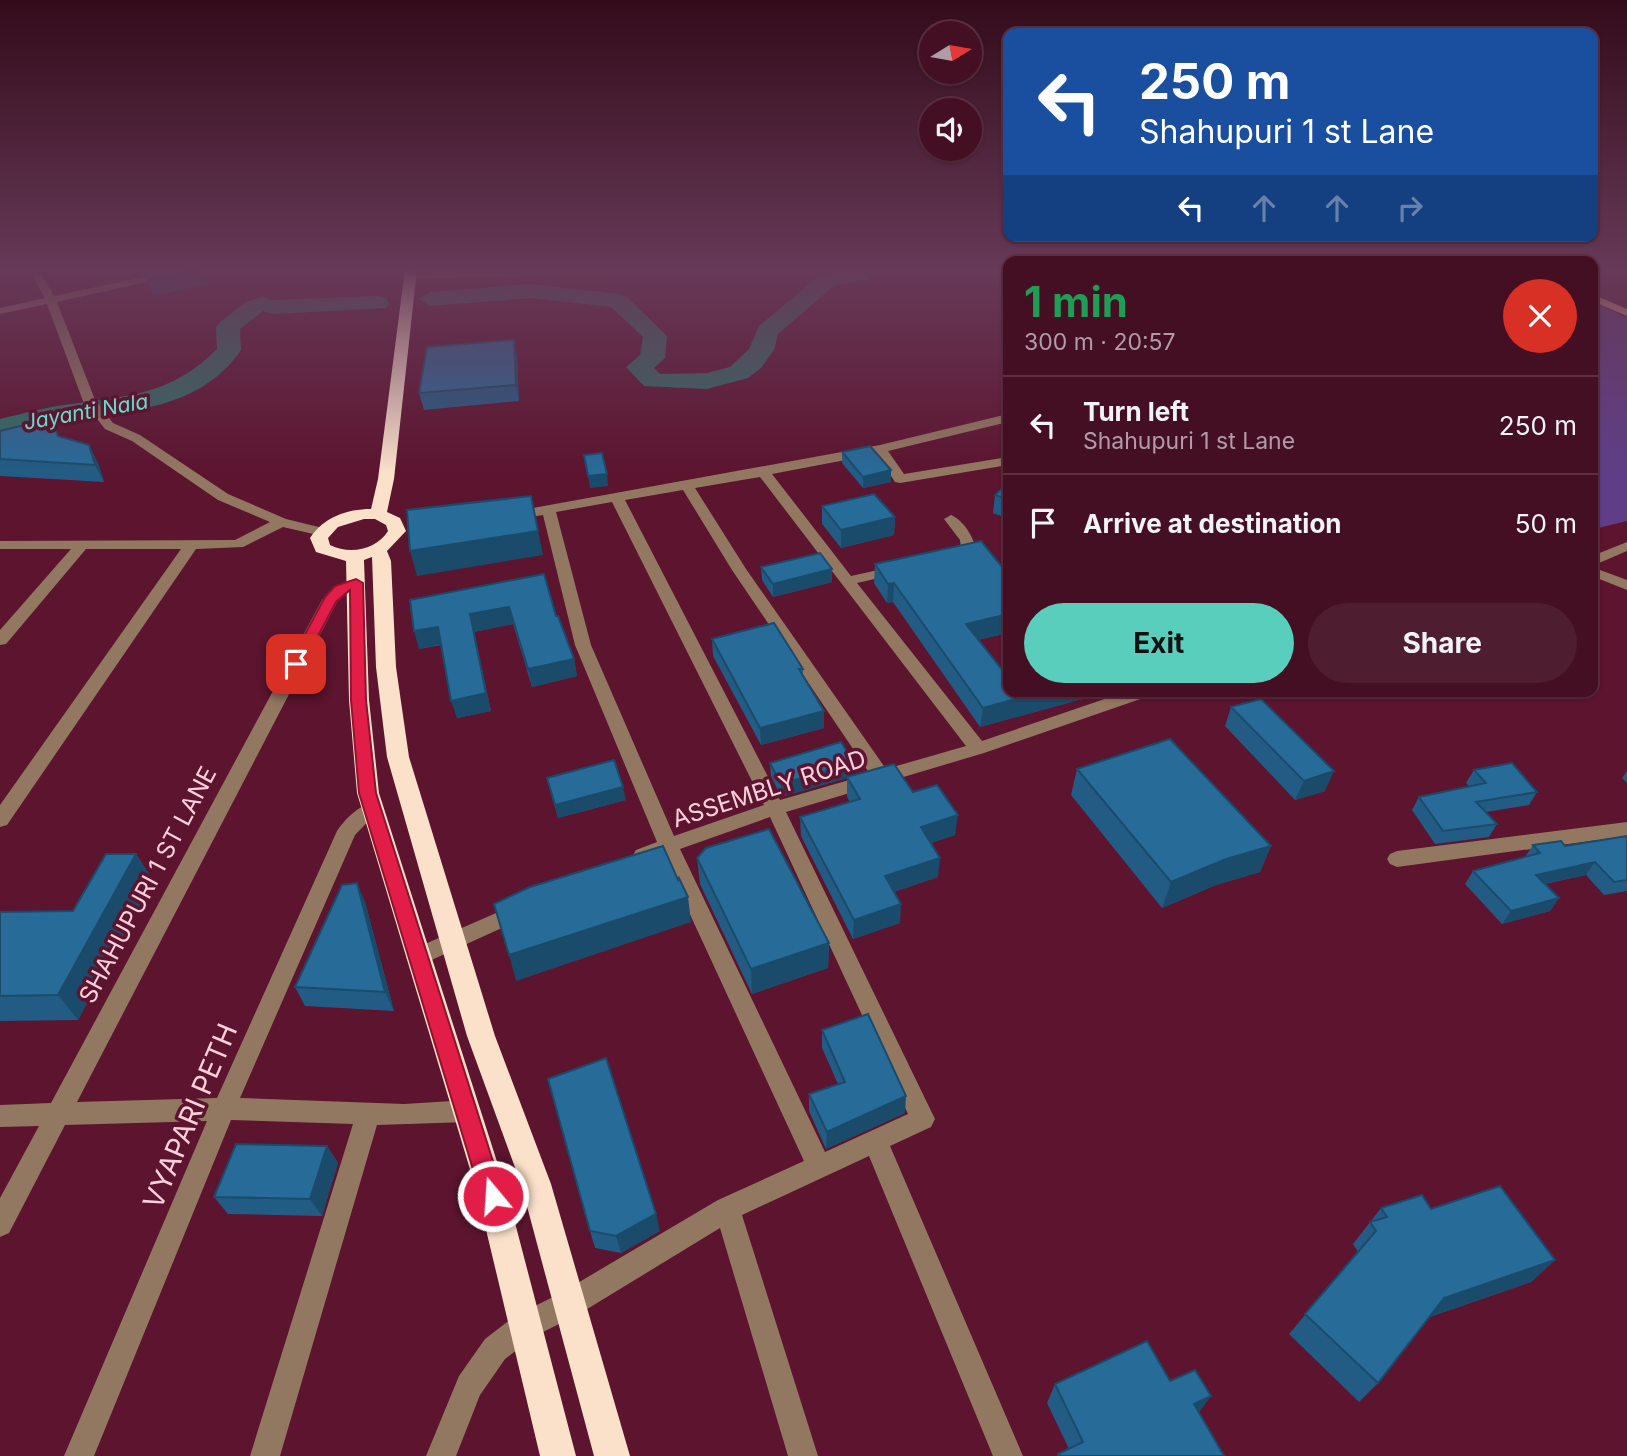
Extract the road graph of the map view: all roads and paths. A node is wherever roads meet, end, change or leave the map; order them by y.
1 (65, 337) edge
2 (396, 337) edge
3 (1003, 419) edge
4 (880, 449) junction
5 (1003, 462) edge
6 (763, 472) junction
7 (687, 486) junction
8 (617, 499) junction
9 (549, 511) junction
10 (371, 514) junction
11 (494, 519) edge
12 (951, 519) dead end
13 (281, 522) junction
14 (322, 532) junction
15 (0, 545) edge
16 (82, 545) junction
17 (190, 546) junction
18 (1627, 546) edge
19 (356, 553) junction
20 (1598, 559) edge
21 (934, 562) edge
22 (909, 567) edge
23 (1598, 573) edge
24 (848, 581) junction
25 (356, 583) junction
26 (1627, 585) edge
27 (0, 640) edge
28 (1129, 697) edge
29 (978, 749) junction
30 (883, 778) junction
31 (775, 808) junction
32 (371, 809) junction
33 (0, 820) edge
34 (1627, 829) edge
35 (669, 847) junction
36 (628, 859) edge
37 (1397, 859) dead end
38 (540, 901) edge
39 (452, 943) junction
40 (417, 957) junction
41 (224, 1109) junction
42 (467, 1111) junction
43 (57, 1114) junction
44 (368, 1114) junction
45 (0, 1116) edge
46 (875, 1141) junction
47 (819, 1167) junction
48 (727, 1209) junction
49 (0, 1224) edge
50 (569, 1304) junction
51 (525, 1326) junction
52 (79, 1456) edge
53 (265, 1456) edge
54 (441, 1456) edge
55 (558, 1456) edge
56 (612, 1456) edge
57 (803, 1456) edge
58 (1008, 1456) edge

1 - 13 street
2 - 10 highway
3 - 4 street
4 - 5 street
4 - 6 street
6 - 7 street
6 - 24 street
7 - 8 street
7 - 30 street
8 - 9 street
8 - 31 street
9 - 11 street
9 - 35 street
10 - 14 highway
10 - 19 highway
12 - 21 street
13 - 14 street
13 - 17 street
14 - 19 highway
15 - 16 street
16 - 17 street
16 - 27 street
17 - 33 street
18 - 20 street
19 - 25 highway
19 - 39 highway
22 - 24 street
23 - 26 street
24 - 29 street
25 - 32 highway
25 - 43 street, SHAHUPURI 1 ST LANE
28 - 29 street, ASSEMBLY ROAD
29 - 30 street, ASSEMBLY ROAD
30 - 31 street, ASSEMBLY ROAD
31 - 35 street, ASSEMBLY ROAD
31 - 46 street
32 - 40 highway
32 - 41 street, VYAPARI PETH
34 - 37 street
35 - 36 street, ASSEMBLY ROAD
35 - 47 street
38 - 39 street
39 - 40 street
39 - 50 highway
40 - 42 highway
41 - 43 street
41 - 44 street
41 - 52 street, VYAPARI PETH
42 - 44 street
42 - 51 highway
43 - 45 street
43 - 49 street, SHAHUPURI 1 ST LANE
44 - 53 street
46 - 47 street
46 - 58 street
47 - 48 street
48 - 50 street
48 - 57 street
50 - 51 street
50 - 56 highway
51 - 54 street
51 - 55 highway

